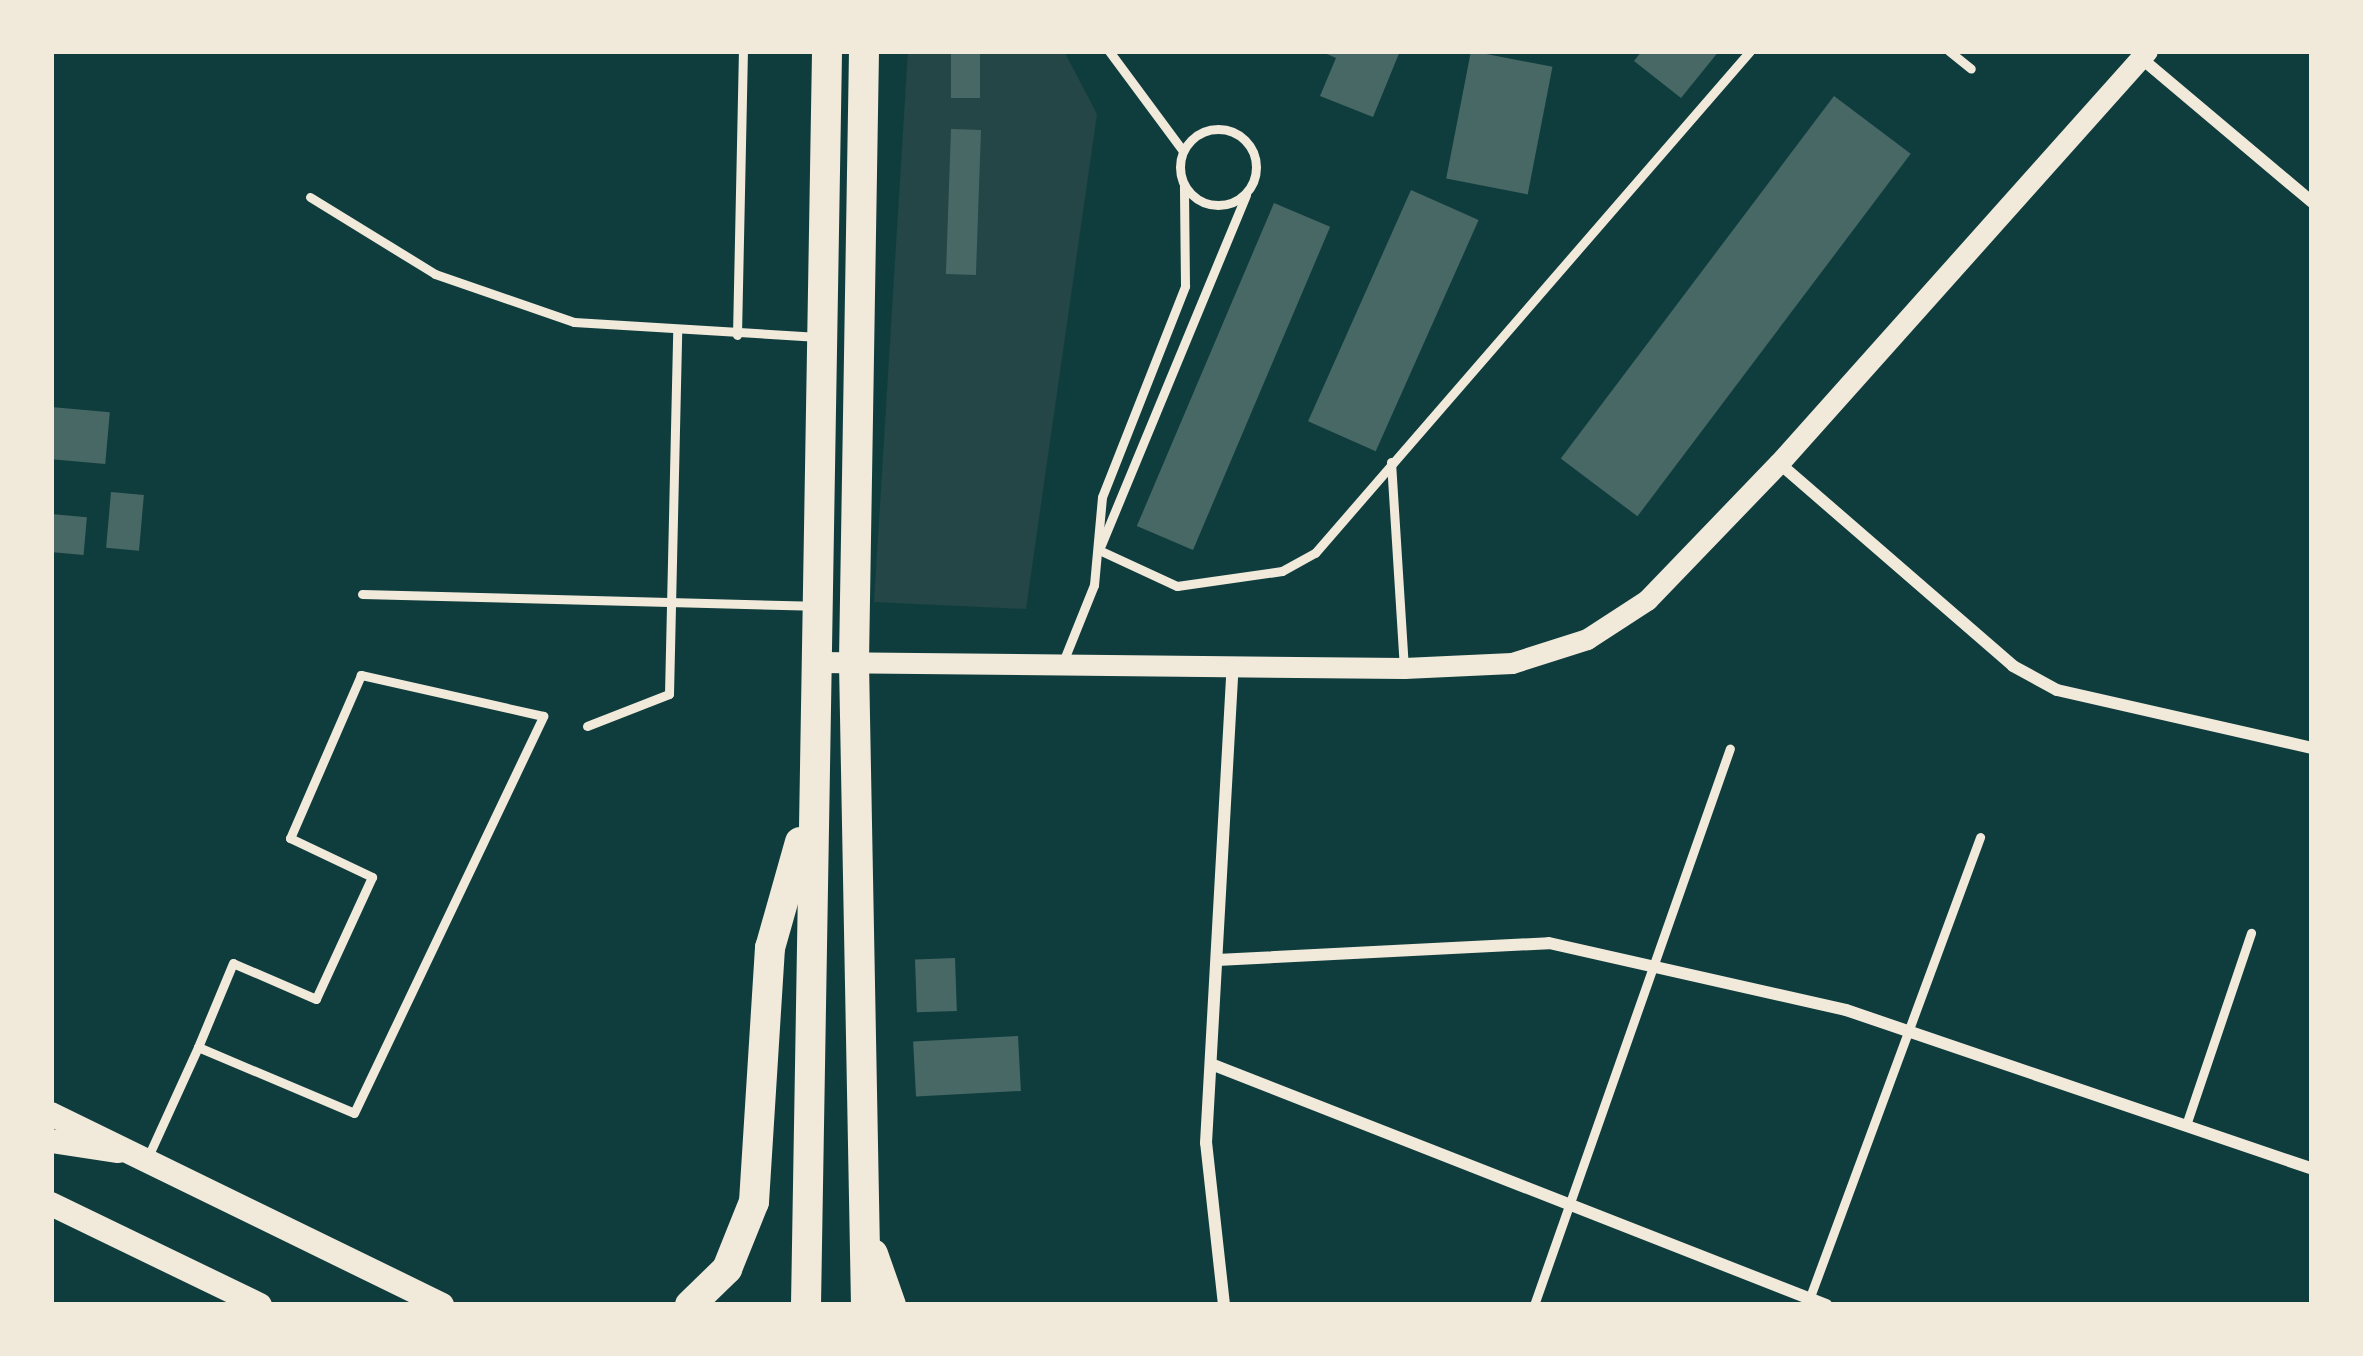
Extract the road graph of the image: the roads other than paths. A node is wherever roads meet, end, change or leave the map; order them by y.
1 (743, 51) edge
2 (827, 51) edge
3 (864, 51) edge
4 (1109, 51) edge
5 (1750, 51) edge
6 (1948, 51) edge
7 (2144, 54) edge
8 (1971, 69) dead end
9 (1183, 152) junction
10 (1184, 186) junction
11 (1246, 195) junction
12 (310, 197) dead end
13 (2312, 202) edge
14 (677, 332) junction
15 (737, 335) junction
16 (825, 337) junction
17 (1391, 462) junction
18 (1779, 463) junction
19 (1099, 550) junction
20 (362, 594) dead end
21 (671, 603) junction
22 (816, 606) junction
23 (817, 662) junction
24 (854, 663) junction
25 (1233, 663) junction
26 (1061, 668) junction
27 (1404, 668) junction
28 (587, 725) dead end
29 (1730, 748) dead end
30 (2312, 748) edge
31 (811, 801) junction
32 (1980, 837) dead end
33 (2251, 933) dead end
34 (1217, 960) junction
35 (1654, 964) junction
36 (1910, 1030) junction
37 (198, 1047) junction
38 (1211, 1064) junction
39 (51, 1114) edge
40 (2186, 1125) junction
41 (51, 1141) edge
42 (140, 1156) junction
43 (2312, 1169) edge
44 (51, 1204) edge
45 (1568, 1208) junction
46 (864, 1230) junction
47 (1808, 1302) edge
48 (260, 1305) edge
49 (442, 1305) edge
50 (690, 1305) edge
51 (806, 1305) edge
52 (866, 1305) edge
53 (891, 1305) edge
54 (1224, 1305) edge
55 (1534, 1305) edge
56 (1826, 1305) edge

1 - 15 lane
2 - 16 main road
3 - 24 main road
4 - 9 lane
5 - 17 lane
6 - 8 lane
7 - 13 street
7 - 18 street
9 - 10 lane
9 - 11 lane
10 - 11 lane
10 - 19 lane
11 - 19 lane
12 - 14 lane
14 - 15 lane
14 - 21 lane
15 - 16 lane
16 - 22 main road
17 - 19 lane
17 - 27 lane
18 - 27 street
18 - 30 street
19 - 26 lane
20 - 21 lane
21 - 22 lane
21 - 28 lane
22 - 23 main road
23 - 24 street
23 - 31 main road
24 - 26 street
24 - 46 main road
25 - 26 street
25 - 27 street
25 - 34 street
29 - 35 lane
31 - 50 main road
31 - 51 main road
32 - 36 lane
33 - 40 lane
34 - 35 street
34 - 38 street
35 - 36 street
35 - 45 lane
36 - 40 street
36 - 47 lane
37 - 37 lane
37 - 42 lane
38 - 45 street
38 - 54 street
39 - 42 main road
40 - 43 street
41 - 42 main road
42 - 49 main road
44 - 48 main road
45 - 47 street
45 - 55 lane
46 - 52 main road
46 - 53 main road
47 - 56 street

